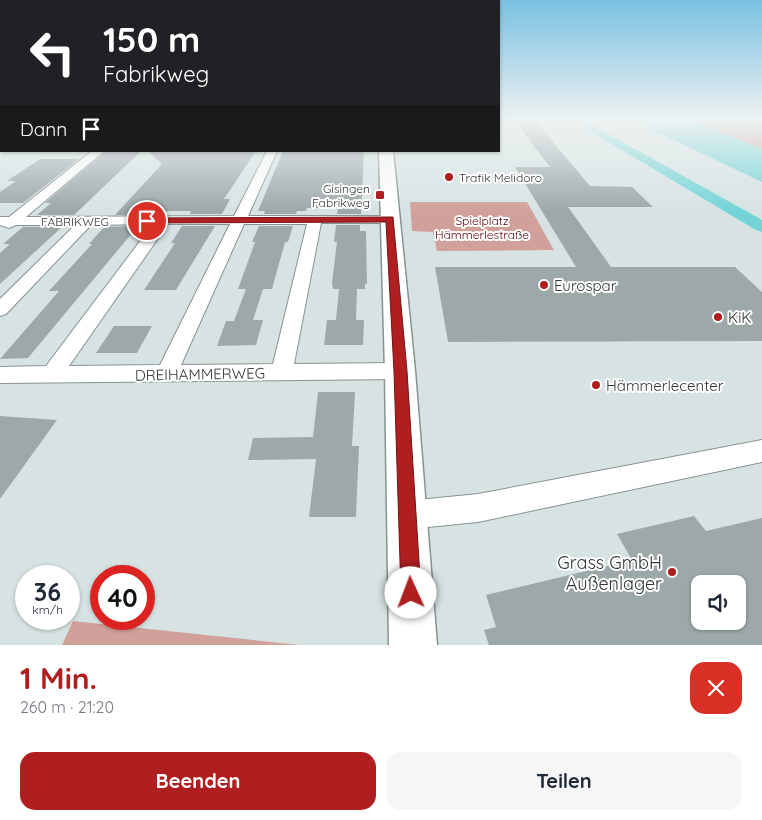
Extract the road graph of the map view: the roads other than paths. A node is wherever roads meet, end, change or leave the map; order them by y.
1 (99, 152) edge
2 (272, 152) edge
3 (386, 152) edge
4 (390, 219) junction
5 (239, 220) junction
6 (315, 220) junction
7 (6, 221) edge
8 (87, 221) junction
9 (163, 221) junction
10 (0, 230) edge
11 (0, 310) edge
12 (400, 371) junction
13 (282, 373) junction
14 (166, 374) junction
15 (0, 375) edge
16 (51, 375) junction
17 (762, 451) edge
18 (408, 515) junction
19 (413, 645) edge

1 - 7 street
2 - 5 street
3 - 4 street
4 - 6 street, FABRIKWEG
4 - 12 street
5 - 6 street, FABRIKWEG
5 - 9 street, FABRIKWEG
5 - 14 street
6 - 13 street
7 - 8 street, FABRIKWEG
7 - 10 street
8 - 9 street, FABRIKWEG
8 - 11 street
9 - 16 street
12 - 13 street, DREIHAMMERWEG
12 - 18 street
13 - 14 street, DREIHAMMERWEG
14 - 16 street, DREIHAMMERWEG
15 - 16 street, DREIHAMMERWEG
17 - 18 street
18 - 19 street

